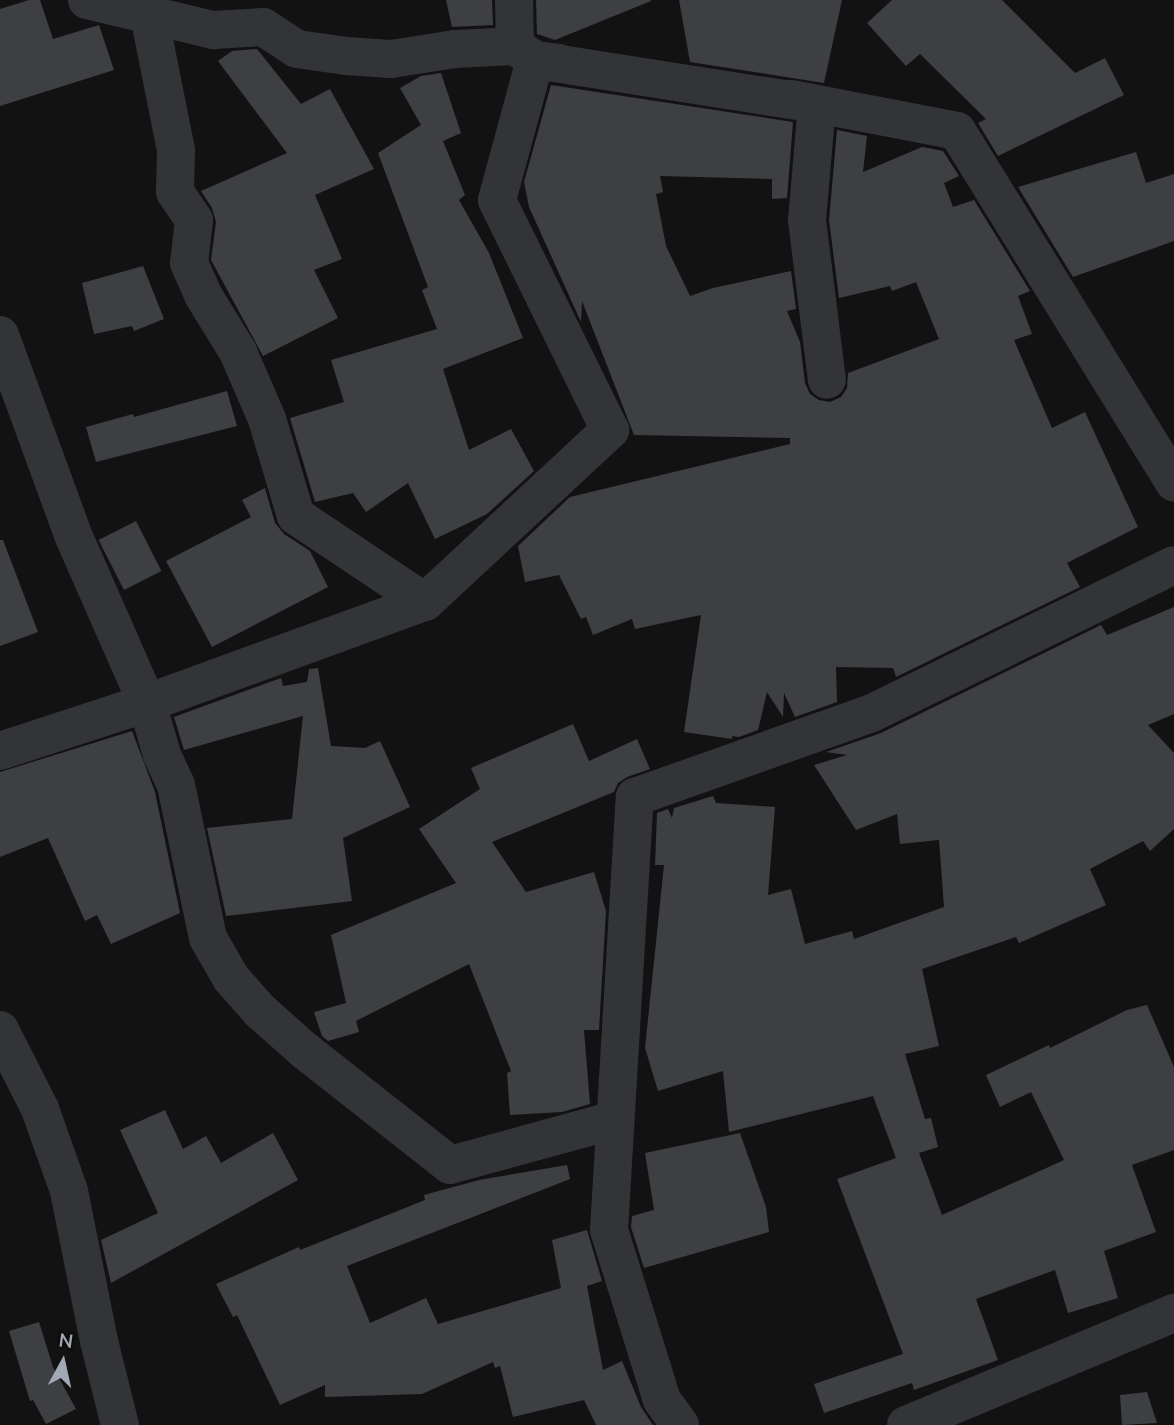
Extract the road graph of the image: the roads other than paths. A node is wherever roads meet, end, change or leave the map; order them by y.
1 (87, 0) edge
2 (514, 0) edge
3 (149, 15) junction
4 (525, 53) junction
5 (817, 104) junction
6 (0, 335) edge
7 (827, 380) dead end
8 (1174, 482) edge
9 (1174, 565) edge
10 (425, 602) junction
11 (147, 703) junction
12 (0, 751) edge
13 (0, 1030) edge
14 (614, 1120) junction
15 (1174, 1313) edge
16 (120, 1425) edge
17 (680, 1425) edge
18 (906, 1425) edge

1 - 3 street
2 - 4 street
3 - 4 street
3 - 10 street
4 - 5 street
4 - 10 street
5 - 7 street
5 - 8 street
6 - 11 street
9 - 14 street
10 - 11 street
11 - 12 street
11 - 14 street
13 - 16 street
14 - 17 street
15 - 18 street

